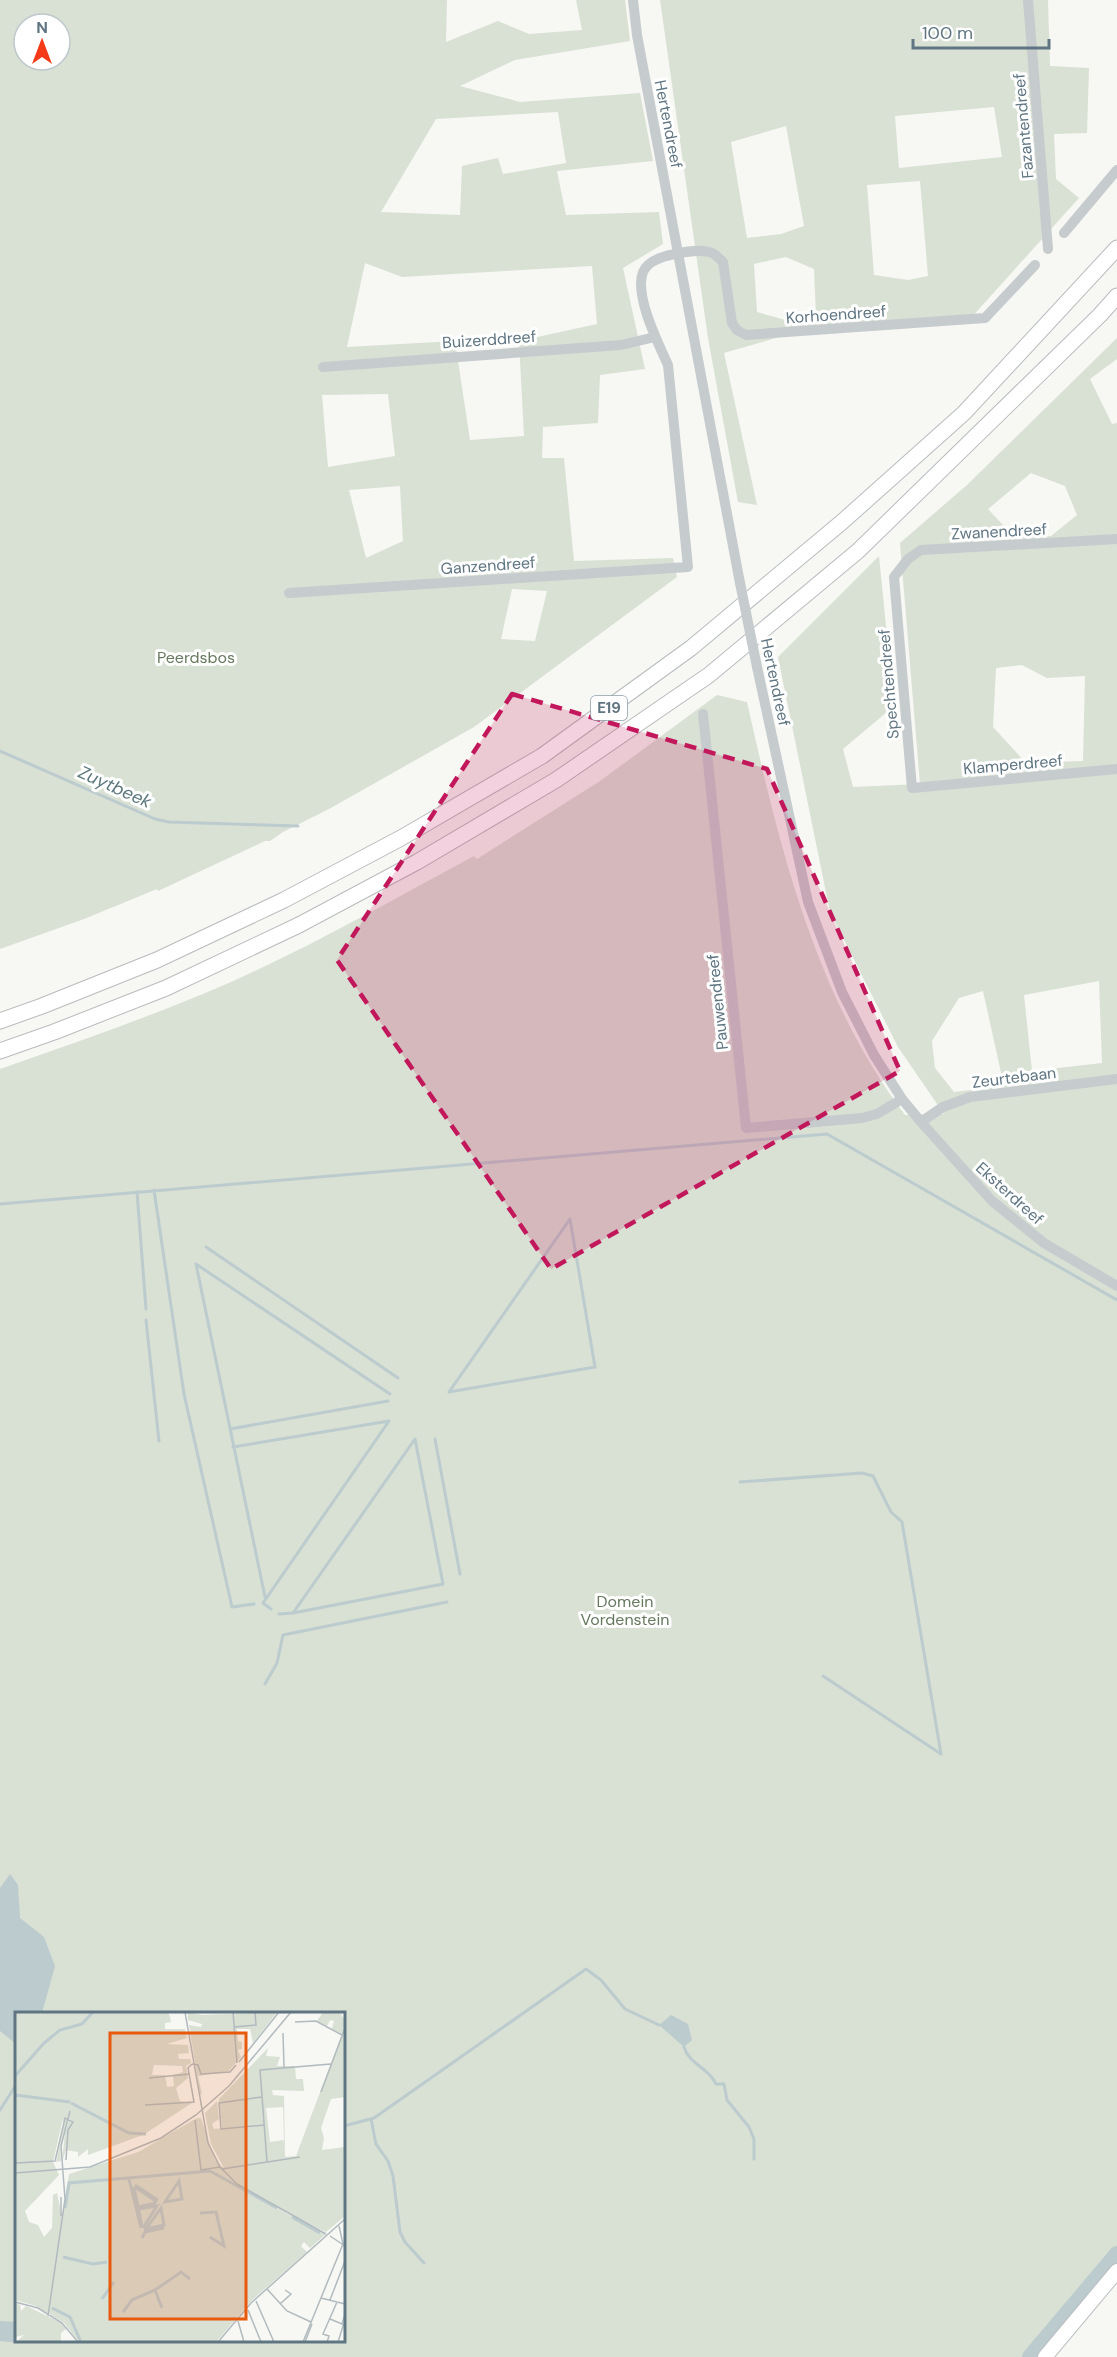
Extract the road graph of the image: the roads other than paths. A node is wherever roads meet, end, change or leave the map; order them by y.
1 (633, 0) edge
2 (1028, 0) edge
3 (1117, 170) edge
4 (1064, 233) dead end
5 (1117, 248) edge
6 (1048, 249) dead end
7 (678, 253) junction
8 (1035, 265) dead end
9 (1117, 296) edge
10 (655, 337) junction
11 (323, 367) dead end
12 (1117, 539) edge
13 (894, 577) joint
14 (289, 593) dead end
15 (703, 714) dead end
16 (1117, 769) edge
17 (912, 788) joint
18 (0, 1020) edge
19 (0, 1051) edge
20 (1117, 1079) edge
21 (902, 1099) junction
22 (921, 1122) junction
23 (1117, 1286) edge
24 (1117, 2271) edge
25 (1046, 2357) edge

1 - 7 street, Hertendreef
2 - 6 street, Fazantendreef
3 - 4 street
5 - 18 highway, E19
7 - 8 street, Korhoendreef
7 - 10 street
7 - 21 street, Hertendreef, bridge
9 - 19 highway, E19
10 - 11 street, Buizerddreef
10 - 14 street, Ganzendreef
12 - 13 street, Zwanendreef
13 - 17 street, Spechtendreef
15 - 21 street, Pauwendreef
16 - 17 street, Klamperdreef
20 - 22 street, Zeurtebaan
21 - 22 street, Eksterdreef
22 - 23 street, Eksterdreef
24 - 25 main road

